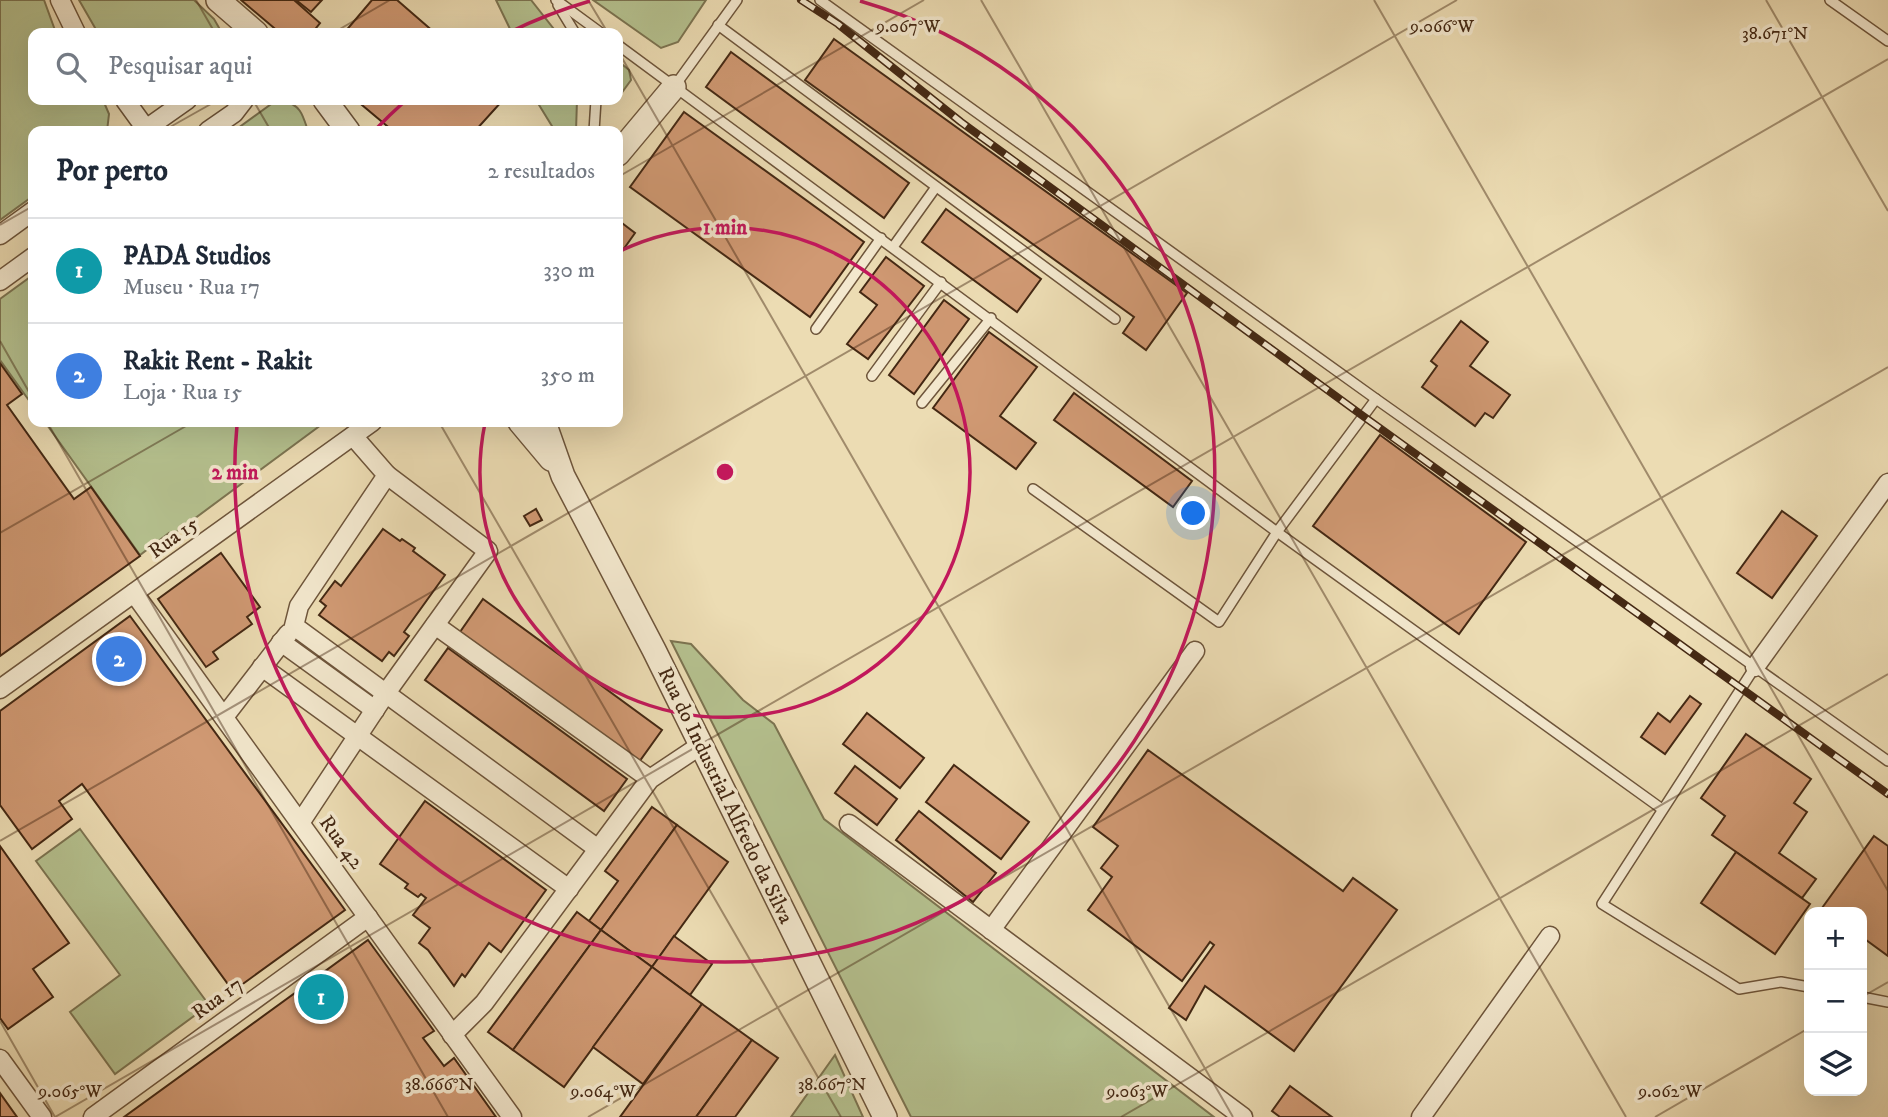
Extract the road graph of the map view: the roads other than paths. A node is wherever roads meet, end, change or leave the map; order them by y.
1 (60, 0) edge
2 (218, 0) edge
3 (555, 0) edge
4 (737, 0) edge
5 (820, 0) edge
6 (1830, 0) edge
7 (718, 26) junction
8 (74, 28) edge
9 (250, 28) edge
10 (572, 28) edge
11 (594, 28) edge
12 (1888, 41) edge
13 (623, 49) edge
14 (674, 87) junction
15 (128, 105) edge
16 (180, 105) edge
17 (240, 105) edge
18 (329, 105) edge
19 (596, 105) edge
20 (141, 126) edge
21 (150, 126) edge
22 (215, 126) edge
23 (344, 126) edge
24 (594, 126) edge
25 (623, 148) edge
26 (936, 187) junction
27 (28, 215) edge
28 (0, 235) edge
29 (881, 238) junction
30 (893, 247) junction
31 (28, 261) edge
32 (0, 281) edge
33 (941, 282) junction
34 (991, 318) junction
35 (1115, 319) dead end
36 (816, 329) dead end
37 (872, 376) dead end
38 (1376, 399) junction
39 (922, 403) dead end
40 (365, 427) edge
41 (524, 427) edge
42 (546, 427) edge
43 (353, 436) junction
44 (387, 475) junction
45 (563, 476) junction
46 (1888, 484) edge
47 (1032, 489) dead end
48 (1277, 532) junction
49 (134, 593) junction
50 (435, 625) junction
51 (294, 626) junction
52 (281, 642) junction
53 (1195, 651) dead end
54 (262, 667) junction
55 (1755, 667) junction
56 (0, 689) edge
57 (386, 693) junction
58 (374, 710) junction
59 (223, 717) junction
60 (358, 736) junction
61 (701, 745) junction
62 (1888, 761) edge
63 (650, 779) junction
64 (1662, 809) junction
65 (300, 823) junction
66 (849, 824) dead end
67 (598, 849) junction
68 (569, 889) junction
69 (368, 917) junction
70 (991, 930) junction
71 (1550, 936) dead end
72 (1804, 986) edge
73 (1867, 998) edge
74 (1888, 1002) edge
75 (452, 1035) junction
76 (0, 1059) edge
77 (42, 1117) edge
78 (93, 1117) edge
79 (512, 1117) edge
80 (885, 1117) edge
81 (1243, 1117) edge
82 (1421, 1117) edge

1 - 8 street
2 - 9 street
3 - 10 lane
3 - 11 lane
4 - 7 lane
5 - 38 lane
6 - 12 lane
7 - 14 lane
7 - 26 lane
13 - 14 lane
14 - 25 street
14 - 29 lane
15 - 20 street
16 - 21 street
17 - 22 street
18 - 23 street
19 - 24 lane
26 - 30 lane
26 - 35 lane
27 - 28 street
29 - 30 lane
29 - 36 lane
30 - 33 lane
31 - 32 street
33 - 34 lane
33 - 37 lane
34 - 39 lane
34 - 48 lane
38 - 48 lane
38 - 55 lane
40 - 43 street, Rua 15
41 - 45 street, Rua do Industrial Alfredo da Silva
42 - 45 street, Rua do Industrial Alfredo da Silva
43 - 44 street
43 - 49 street, Rua 15
44 - 50 street
44 - 51 street
45 - 61 street, Rua do Industrial Alfredo da Silva
46 - 55 street
47 - 48 lane
48 - 64 lane
49 - 56 street, Rua 15
49 - 59 street, Rua 42
50 - 57 street
50 - 63 street
51 - 52 street
51 - 57 street
52 - 54 street
52 - 58 street
53 - 70 street
54 - 59 street
54 - 60 street
55 - 62 lane
55 - 64 lane
57 - 58 street
57 - 67 street
58 - 60 street
59 - 65 street, Rua 42
60 - 65 street
60 - 68 street
61 - 63 street
61 - 80 street, Rua do Industrial Alfredo da Silva
63 - 67 street
64 - 72 lane
65 - 69 street, Rua 42
66 - 70 street
67 - 68 street
68 - 75 street
69 - 75 street, Rua 42
69 - 78 street, Rua 17
70 - 81 street
71 - 82 street
73 - 74 lane
75 - 79 street, Rua 42
76 - 77 street

